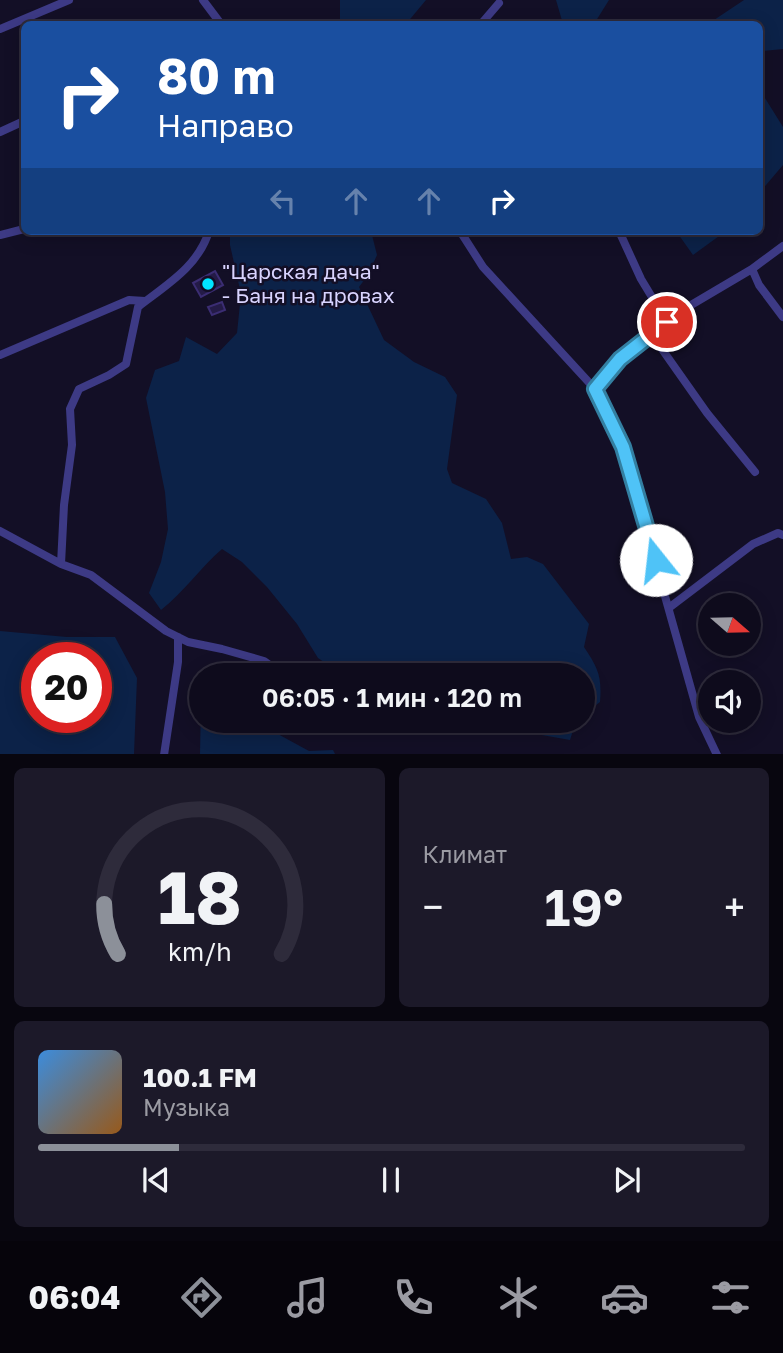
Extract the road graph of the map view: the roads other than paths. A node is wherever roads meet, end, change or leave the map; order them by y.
1 (69, 0) edge
2 (203, 0) edge
3 (499, 3) dead end
4 (219, 21) edge
5 (484, 21) edge
6 (0, 29) edge
7 (21, 122) edge
8 (0, 132) edge
9 (21, 230) edge
10 (0, 235) edge
11 (208, 235) edge
12 (463, 235) edge
13 (621, 235) edge
14 (783, 246) edge
15 (752, 269) junction
16 (145, 301) junction
17 (783, 317) edge
18 (667, 322) junction
19 (652, 335) junction
20 (0, 355) edge
21 (595, 389) junction
22 (755, 472) dead end
23 (0, 531) edge
24 (783, 535) edge
25 (61, 564) junction
26 (670, 607) junction
27 (178, 637) junction
28 (267, 663) edge
29 (164, 754) edge
30 (717, 754) edge

1 - 6 lane
2 - 4 lane
3 - 5 lane
7 - 8 lane
9 - 10 lane
11 - 16 lane
12 - 21 lane
13 - 18 lane
14 - 15 lane
15 - 17 lane
15 - 18 lane
16 - 20 lane
16 - 25 lane
18 - 19 lane
19 - 21 lane
19 - 22 lane
21 - 26 lane
23 - 25 lane
24 - 26 lane
25 - 27 lane
26 - 30 lane
27 - 28 lane
27 - 29 lane

